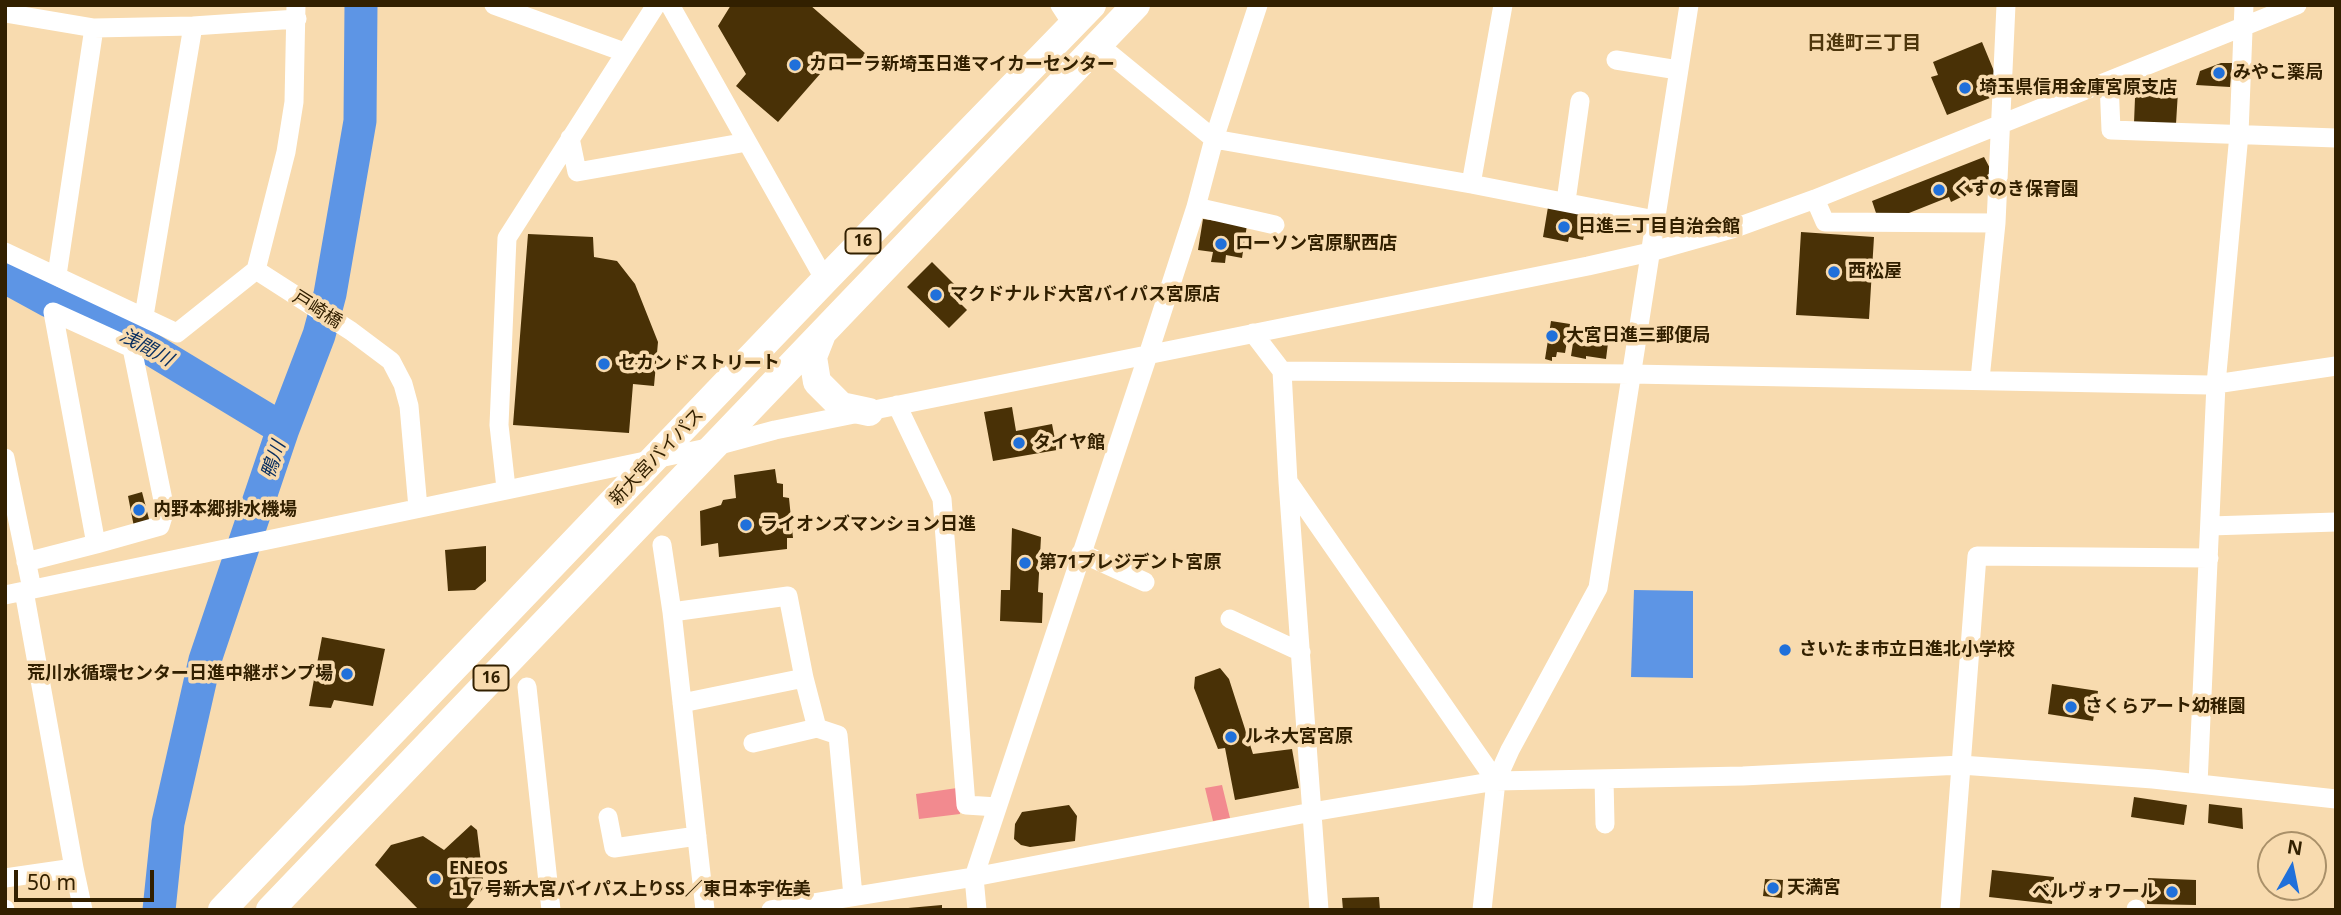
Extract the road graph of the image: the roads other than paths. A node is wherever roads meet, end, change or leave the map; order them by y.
1 (495, 5) edge
2 (656, 5) edge
3 (670, 5) edge
4 (1136, 5) edge
5 (1258, 5) edge
6 (1503, 5) edge
7 (1689, 5) edge
8 (2006, 5) edge
9 (2244, 5) edge
10 (2297, 5) edge
11 (296, 12) edge
12 (1075, 12) edge
13 (5, 13) edge
14 (193, 26) junction
15 (2242, 27) junction
16 (94, 28) junction
17 (1098, 44) junction
18 (624, 52) junction
19 (1616, 60) dead end
20 (1678, 70) junction
21 (2109, 82) junction
22 (1580, 101) dead end
23 (2002, 124) junction
24 (2239, 134) junction
25 (570, 138) junction
26 (2336, 138) edge
27 (1214, 139) junction
28 (747, 142) junction
29 (1471, 184) junction
30 (1815, 199) junction
31 (1566, 201) junction
32 (1196, 208) junction
33 (1655, 220) junction
34 (1996, 223) junction
35 (1275, 225) dead end
36 (5, 252) edge
37 (1650, 252) junction
38 (256, 270) junction
39 (57, 275) junction
40 (825, 280) junction
41 (144, 316) junction
42 (1253, 333) junction
43 (822, 334) junction
44 (1149, 355) junction
45 (2336, 366) edge
46 (1282, 371) junction
47 (1630, 374) junction
48 (1980, 379) junction
49 (2216, 384) junction
50 (897, 405) junction
51 (869, 412) junction
52 (712, 447) junction
53 (5, 458) edge
54 (656, 458) junction
55 (1288, 482) junction
56 (506, 488) junction
57 (418, 508) junction
58 (2336, 522) edge
59 (2210, 526) junction
60 (96, 544) junction
61 (662, 545) dead end
62 (1081, 553) junction
63 (2209, 558) junction
64 (26, 562) junction
65 (1144, 582) dead end
66 (20, 591) edge
67 (672, 612) junction
68 (1230, 618) dead end
69 (1301, 652) junction
70 (803, 678) junction
71 (527, 687) dead end
72 (682, 704) junction
73 (817, 728) junction
74 (753, 743) dead end
75 (1961, 765) junction
76 (1604, 779) junction
77 (1496, 781) junction
78 (2198, 783) junction
79 (2336, 799) edge
80 (997, 807) junction
81 (1312, 812) junction
82 (608, 817) dead end
83 (1605, 824) dead end
84 (696, 836) junction
85 (74, 868) junction
86 (974, 877) junction
87 (5, 878) edge
88 (853, 897) junction
89 (83, 910) edge
90 (222, 910) edge
91 (270, 910) edge
92 (551, 910) edge
93 (705, 910) edge
94 (771, 910) edge
95 (977, 910) edge
96 (1319, 910) edge
97 (1482, 910) edge
98 (1950, 910) edge

1 - 18 street
2 - 18 street
3 - 28 street
4 - 17 highway, 新大宮バイパス / 16
5 - 27 street
6 - 29 street
7 - 20 street
8 - 23 street
9 - 15 street
10 - 15 street
11 - 14 street
11 - 38 street
12 - 40 highway, 新大宮バイパス / 16
13 - 16 street
14 - 16 street
14 - 41 street
15 - 21 street
15 - 24 street
16 - 39 street
17 - 27 street
17 - 43 highway, 新大宮バイパス / 16
18 - 25 street
19 - 20 street
20 - 33 street
21 - 23 street
21 - 24 street
22 - 31 street
23 - 30 street
23 - 34 street
24 - 26 street
24 - 49 street
25 - 28 street
25 - 56 street
27 - 29 street
27 - 32 street
28 - 40 street
29 - 31 street
30 - 34 street
30 - 37 street
31 - 33 street
32 - 35 street
32 - 44 street
33 - 37 street
34 - 48 street
36 - 39 street
37 - 42 street
37 - 47 street
38 - 41 street
38 - 57 street, 戸崎橋
39 - 41 street
40 - 54 highway, 新大宮バイパス / 16
42 - 44 street
42 - 46 street
43 - 51 highway
43 - 52 highway, 新大宮バイパス / 16
44 - 50 street
44 - 62 street
45 - 49 street
46 - 47 street
46 - 55 street
47 - 48 street
47 - 77 street
48 - 49 street
49 - 59 street
50 - 51 street
50 - 80 street
51 - 52 street
52 - 54 street
52 - 91 highway, 新大宮バイパス / 16
53 - 64 street
54 - 56 street
54 - 90 highway, 新大宮バイパス / 16
55 - 69 street
55 - 77 street
56 - 57 street
57 - 66 street
58 - 59 street
59 - 63 street
60 - 60 street
60 - 64 street
61 - 67 street
62 - 65 street
62 - 80 street
63 - 75 street
63 - 78 street
64 - 66 street
66 - 85 street
67 - 70 street
67 - 72 street
68 - 69 street
69 - 81 street
70 - 72 street
70 - 73 street
71 - 92 street
72 - 84 street
73 - 74 street
73 - 88 street
75 - 76 street
75 - 78 street
75 - 98 street
76 - 77 street
76 - 83 street
77 - 81 street
77 - 97 street
78 - 79 street
80 - 86 street
81 - 86 street
81 - 96 street
82 - 84 street
84 - 93 street
85 - 87 street
85 - 89 street
86 - 88 street
86 - 95 street
88 - 94 street

